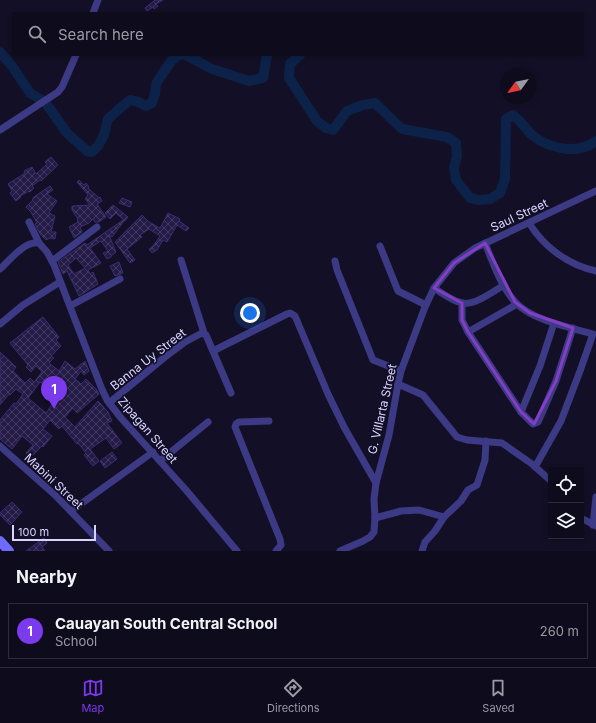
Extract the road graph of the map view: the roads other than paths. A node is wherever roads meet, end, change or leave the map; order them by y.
1 (98, 0) edge
2 (93, 12) edge
3 (76, 56) edge
4 (0, 130) edge
5 (596, 191) edge
6 (29, 222) dead end
7 (529, 223) junction
8 (97, 227) dead end
9 (39, 243) junction
10 (485, 244) junction
11 (380, 246) dead end
12 (181, 260) dead end
13 (52, 261) junction
14 (335, 261) dead end
15 (454, 263) joint
16 (0, 269) edge
17 (596, 271) edge
18 (120, 279) dead end
19 (60, 282) junction
20 (504, 285) junction
21 (434, 288) junction
22 (462, 303) junction
23 (517, 304) junction
24 (426, 305) junction
25 (70, 306) junction
26 (554, 323) junction
27 (0, 324) edge
28 (573, 328) junction
29 (468, 332) junction
30 (204, 333) junction
31 (213, 351) junction
32 (401, 371) junction
33 (398, 384) junction
34 (230, 393) dead end
35 (109, 403) junction
36 (521, 412) junction
37 (269, 421) dead end
38 (208, 422) dead end
39 (486, 441) junction
40 (0, 446) edge
41 (153, 452) junction
42 (160, 461) junction
43 (535, 467) junction
44 (548, 478) edge
45 (376, 483) junction
46 (596, 497) edge
47 (71, 511) junction
48 (444, 517) junction
49 (375, 518) junction
50 (584, 520) edge
51 (594, 526) edge
52 (0, 541) edge
53 (278, 550) edge
54 (9, 551) edge
55 (109, 551) edge
56 (237, 551) edge
57 (340, 551) edge
58 (422, 551) edge

1 - 2 street
3 - 4 street
5 - 7 street, Saul Street
6 - 9 street, Zipagan Street
7 - 10 street, Saul Street
7 - 17 street
8 - 13 street
9 - 13 street, Zipagan Street
9 - 16 street
10 - 15 street, Saul Street
10 - 20 street
11 - 24 street
12 - 30 street
13 - 19 street, Zipagan Street
14 - 32 street
15 - 21 street, G. Villarta Street
18 - 25 street
19 - 25 street, Zipagan Street
19 - 27 street
20 - 22 street
20 - 23 street
21 - 22 street
21 - 24 street, G. Villarta Street
22 - 29 street
23 - 26 street
23 - 29 street
24 - 32 street, G. Villarta Street
25 - 35 street, Zipagan Street
26 - 28 street
26 - 36 street
28 - 36 street
28 - 43 street
29 - 36 street
30 - 31 street, Banna Uy Street
30 - 35 street, Banna Uy Street
31 - 34 street, Banna Uy Street
31 - 45 street
32 - 33 street, G. Villarta Street
33 - 39 street
33 - 45 street, G. Villarta Street
35 - 41 street, Zipagan Street
37 - 53 street
38 - 42 street
39 - 43 street
39 - 48 street
40 - 47 street, Mabini Street
41 - 42 street, Zipagan Street
41 - 47 street
42 - 56 street, Zipagan Street
43 - 44 street
45 - 49 street, G. Villarta Street
46 - 51 street
47 - 55 street, Mabini Street
48 - 49 street
48 - 58 street
49 - 57 street, G. Villarta Street
50 - 51 street
52 - 54 main road

